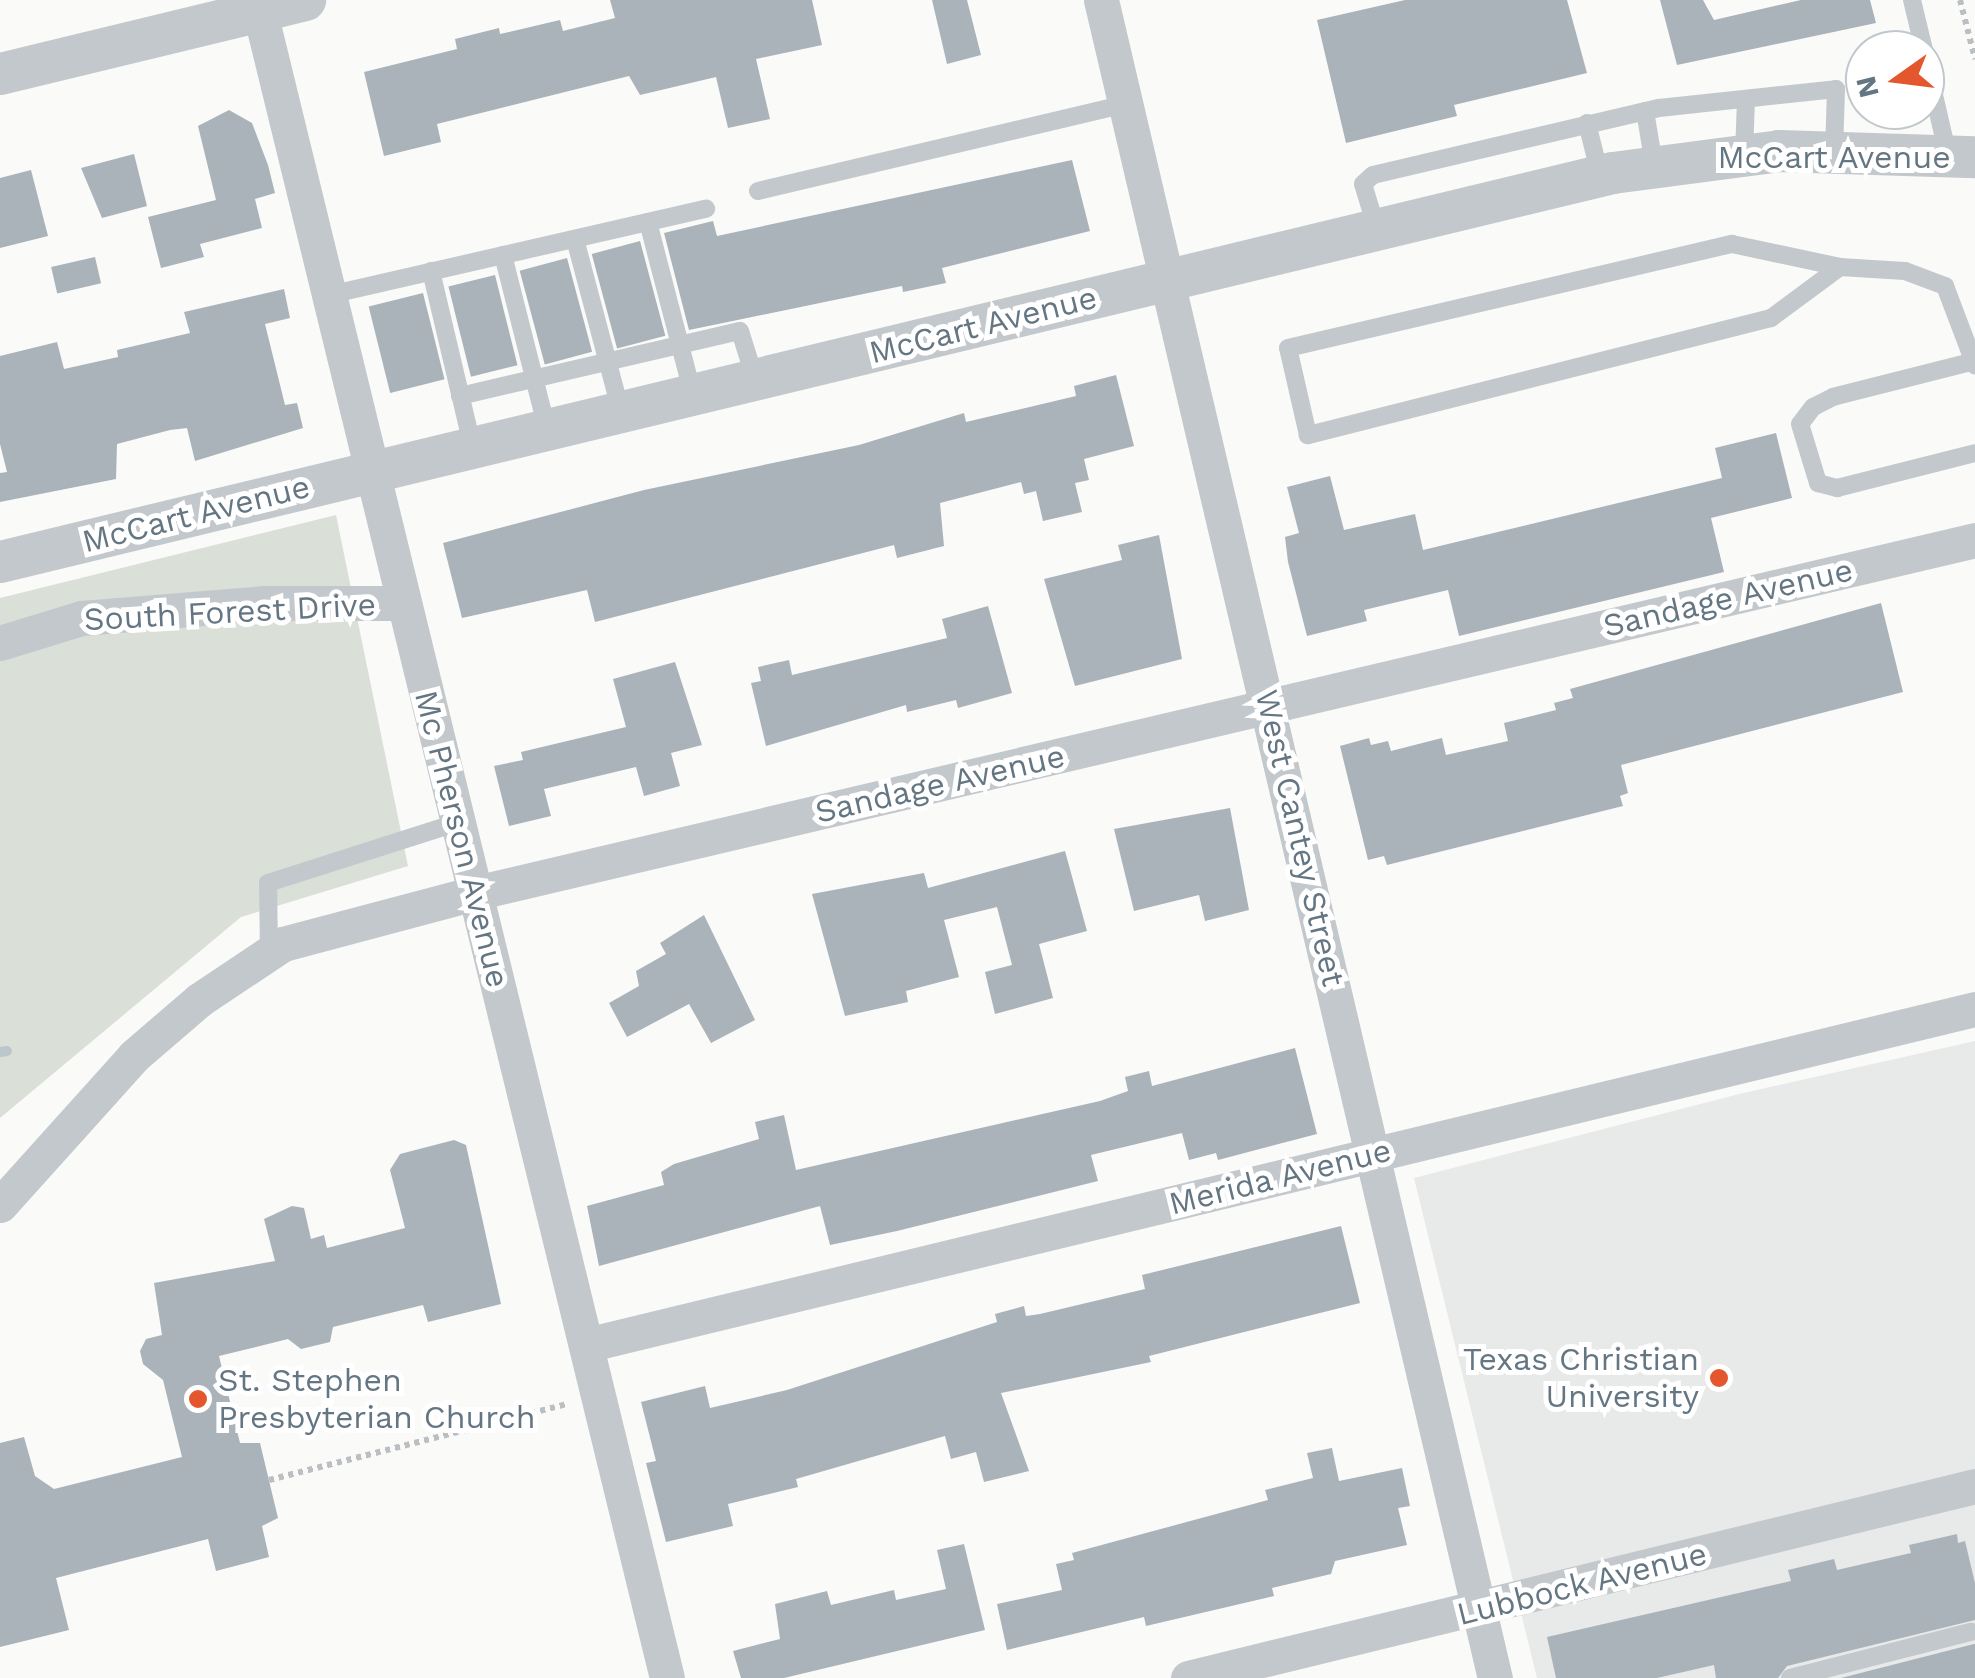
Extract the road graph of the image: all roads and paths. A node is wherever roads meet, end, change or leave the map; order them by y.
1 (306, 0) edge
2 (1101, 0) edge
3 (1912, 0) edge
4 (1960, 0) edge
5 (258, 6) edge
6 (1919, 30) edge
7 (1975, 59) edge
8 (0, 74) edge
9 (1746, 99) junction
10 (1126, 104) junction
11 (1645, 110) junction
12 (1945, 111) edge
13 (1587, 122) junction
14 (1834, 152) junction
15 (1744, 154) junction
16 (1961, 156) edge
17 (1654, 165) junction
18 (1600, 176) junction
19 (758, 191) dead end
20 (706, 209) dead end
21 (648, 222) junction
22 (1377, 230) junction
23 (575, 239) junction
24 (504, 255) junction
25 (1840, 266) junction
26 (431, 271) junction
27 (1168, 280) junction
28 (329, 295) junction
29 (1971, 337) edge
30 (680, 344) junction
31 (608, 362) junction
32 (1975, 362) edge
33 (535, 379) junction
34 (756, 380) junction
35 (693, 395) junction
36 (460, 396) junction
37 (621, 412) junction
38 (548, 430) junction
39 (473, 448) junction
40 (1975, 453) edge
41 (372, 472) junction
42 (1975, 540) edge
43 (0, 562) edge
44 (404, 603) junction
45 (0, 643) edge
46 (1270, 707) junction
47 (459, 822) junction
48 (475, 893) junction
49 (269, 954) junction
50 (1975, 1009) edge
51 (1374, 1155) junction
52 (0, 1206) edge
53 (586, 1345) junction
54 (598, 1397) junction
55 (269, 1480) dead end
56 (1975, 1486) edge
57 (1479, 1610) junction
58 (1971, 1632) dead end
59 (667, 1678) edge
60 (1188, 1678) edge
61 (1495, 1678) edge
62 (1790, 1678) edge

1 - 5 street
2 - 10 street, West Cantey Street
3 - 6 lane
4 - 7 path
5 - 8 street
5 - 28 street, Mc Pherson Avenue
9 - 11 lane
9 - 14 lane
9 - 15 lane
10 - 19 lane
10 - 27 street, West Cantey Street
11 - 13 lane
11 - 17 lane
12 - 16 lane
13 - 18 lane
13 - 22 lane
14 - 15 street, McCart Avenue
14 - 16 street, McCart Avenue
15 - 17 street, McCart Avenue
17 - 18 street, McCart Avenue
18 - 22 street, McCart Avenue
20 - 21 lane
21 - 23 lane
21 - 30 lane
22 - 27 street, McCart Avenue
23 - 24 lane
23 - 31 lane
24 - 26 lane
24 - 33 lane
25 - 25 lane
25 - 29 lane
26 - 28 lane
26 - 36 lane
27 - 34 street, McCart Avenue
27 - 46 street, West Cantey Street
28 - 41 street, Mc Pherson Avenue
29 - 32 lane
30 - 31 lane
30 - 34 lane
30 - 35 lane
31 - 33 lane
31 - 37 lane
32 - 40 lane
33 - 36 lane
33 - 38 lane
34 - 35 street, McCart Avenue
35 - 37 street, McCart Avenue
36 - 39 lane
37 - 38 street, McCart Avenue
38 - 39 street, McCart Avenue
39 - 41 street, McCart Avenue
41 - 43 street, McCart Avenue
41 - 44 street, Mc Pherson Avenue
42 - 46 street, Sandage Avenue
44 - 45 street, South Forest Drive
44 - 47 street, Mc Pherson Avenue
46 - 48 street, Sandage Avenue
46 - 51 street, West Cantey Street
47 - 48 street, Mc Pherson Avenue
47 - 49 lane
48 - 49 street, Sandage Avenue
48 - 53 street, Mc Pherson Avenue
49 - 52 street, Sandage Avenue
50 - 51 street, Merida Avenue
51 - 53 street, Merida Avenue
51 - 57 street, West Cantey Street
53 - 54 street, Mc Pherson Avenue
54 - 55 path
54 - 59 street, Mc Pherson Avenue
56 - 57 street, Lubbock Avenue
57 - 60 street, Lubbock Avenue
57 - 61 street, West Cantey Street
58 - 62 lane

